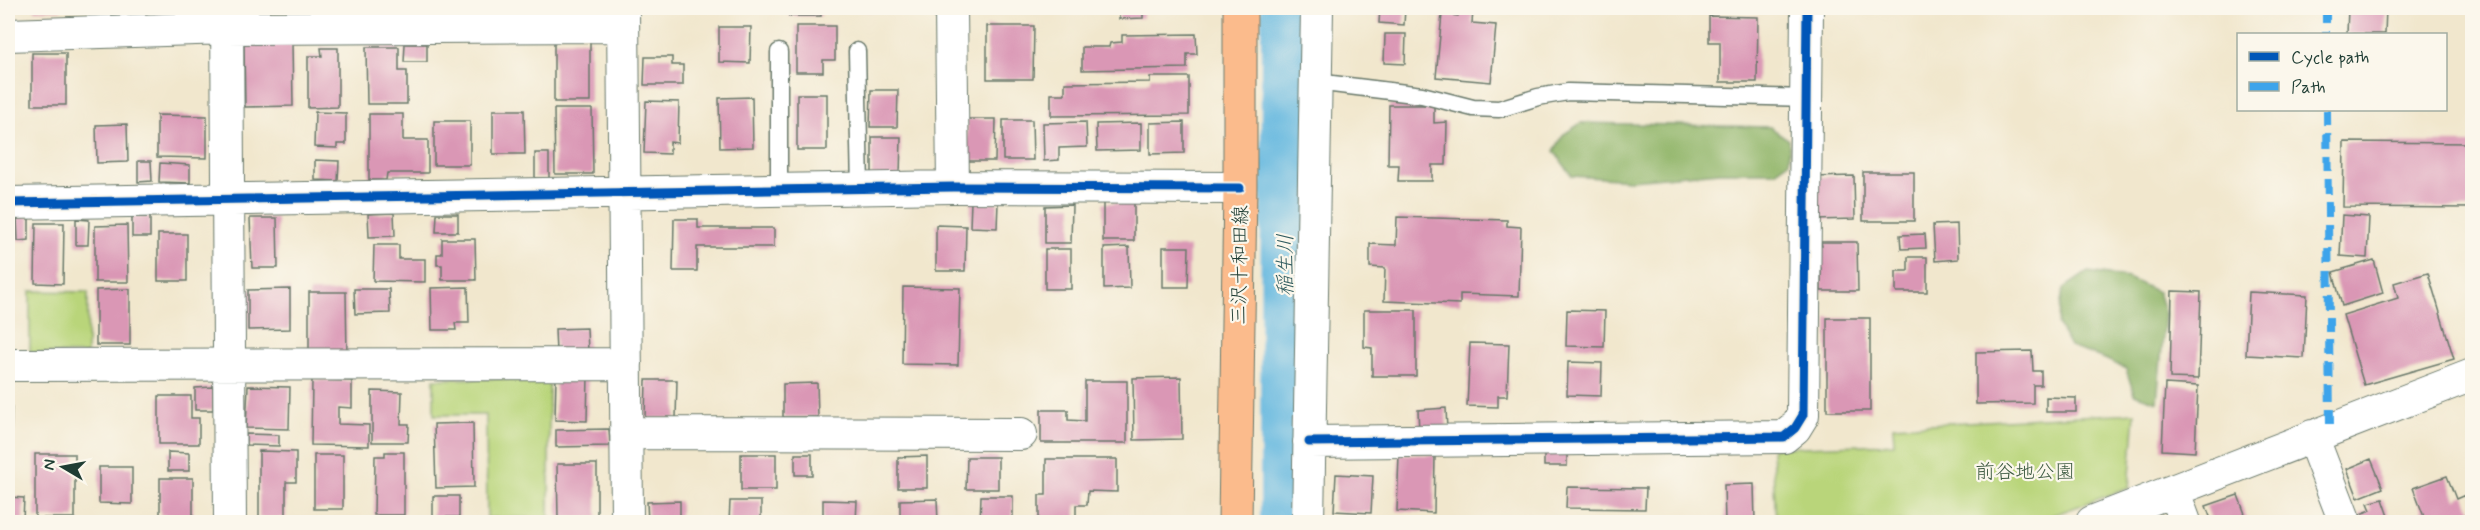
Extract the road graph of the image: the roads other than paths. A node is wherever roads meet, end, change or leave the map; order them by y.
1 (951, 8) edge
2 (1240, 8) edge
3 (1317, 8) edge
4 (1807, 8) edge
5 (623, 17) edge
6 (227, 18) edge
7 (8, 34) edge
8 (857, 51) dead end
9 (779, 52) dead end
10 (1316, 82) junction
11 (1807, 99) junction
12 (953, 187) junction
13 (1240, 188) junction
14 (860, 189) junction
15 (779, 191) junction
16 (625, 194) junction
17 (228, 198) junction
18 (8, 203) edge
19 (626, 364) junction
20 (8, 365) edge
21 (229, 365) junction
22 (2472, 375) edge
23 (626, 433) junction
24 (1020, 434) dead end
25 (2312, 436) junction
26 (1309, 442) junction
27 (2174, 492) junction
28 (230, 522) edge
29 (627, 522) edge
30 (1235, 522) edge
31 (1308, 522) edge
32 (2092, 522) edge
33 (2185, 522) edge
34 (2345, 522) edge

1 - 12 street
2 - 13 main road, 三沢十和田線
3 - 10 street
4 - 11 street
5 - 6 street
5 - 16 street
6 - 7 street
6 - 17 street
8 - 14 lane
9 - 15 lane
10 - 11 lane
10 - 26 street
11 - 26 street
12 - 13 street
12 - 14 street
13 - 30 main road, 三沢十和田線
14 - 15 street
15 - 16 street
16 - 17 street
16 - 19 street
17 - 18 street
17 - 21 street
19 - 21 street
19 - 23 street
20 - 21 street
21 - 28 street
22 - 25 street
23 - 24 street
23 - 29 street
25 - 27 street
25 - 34 street
26 - 31 street
27 - 32 street
27 - 33 street

